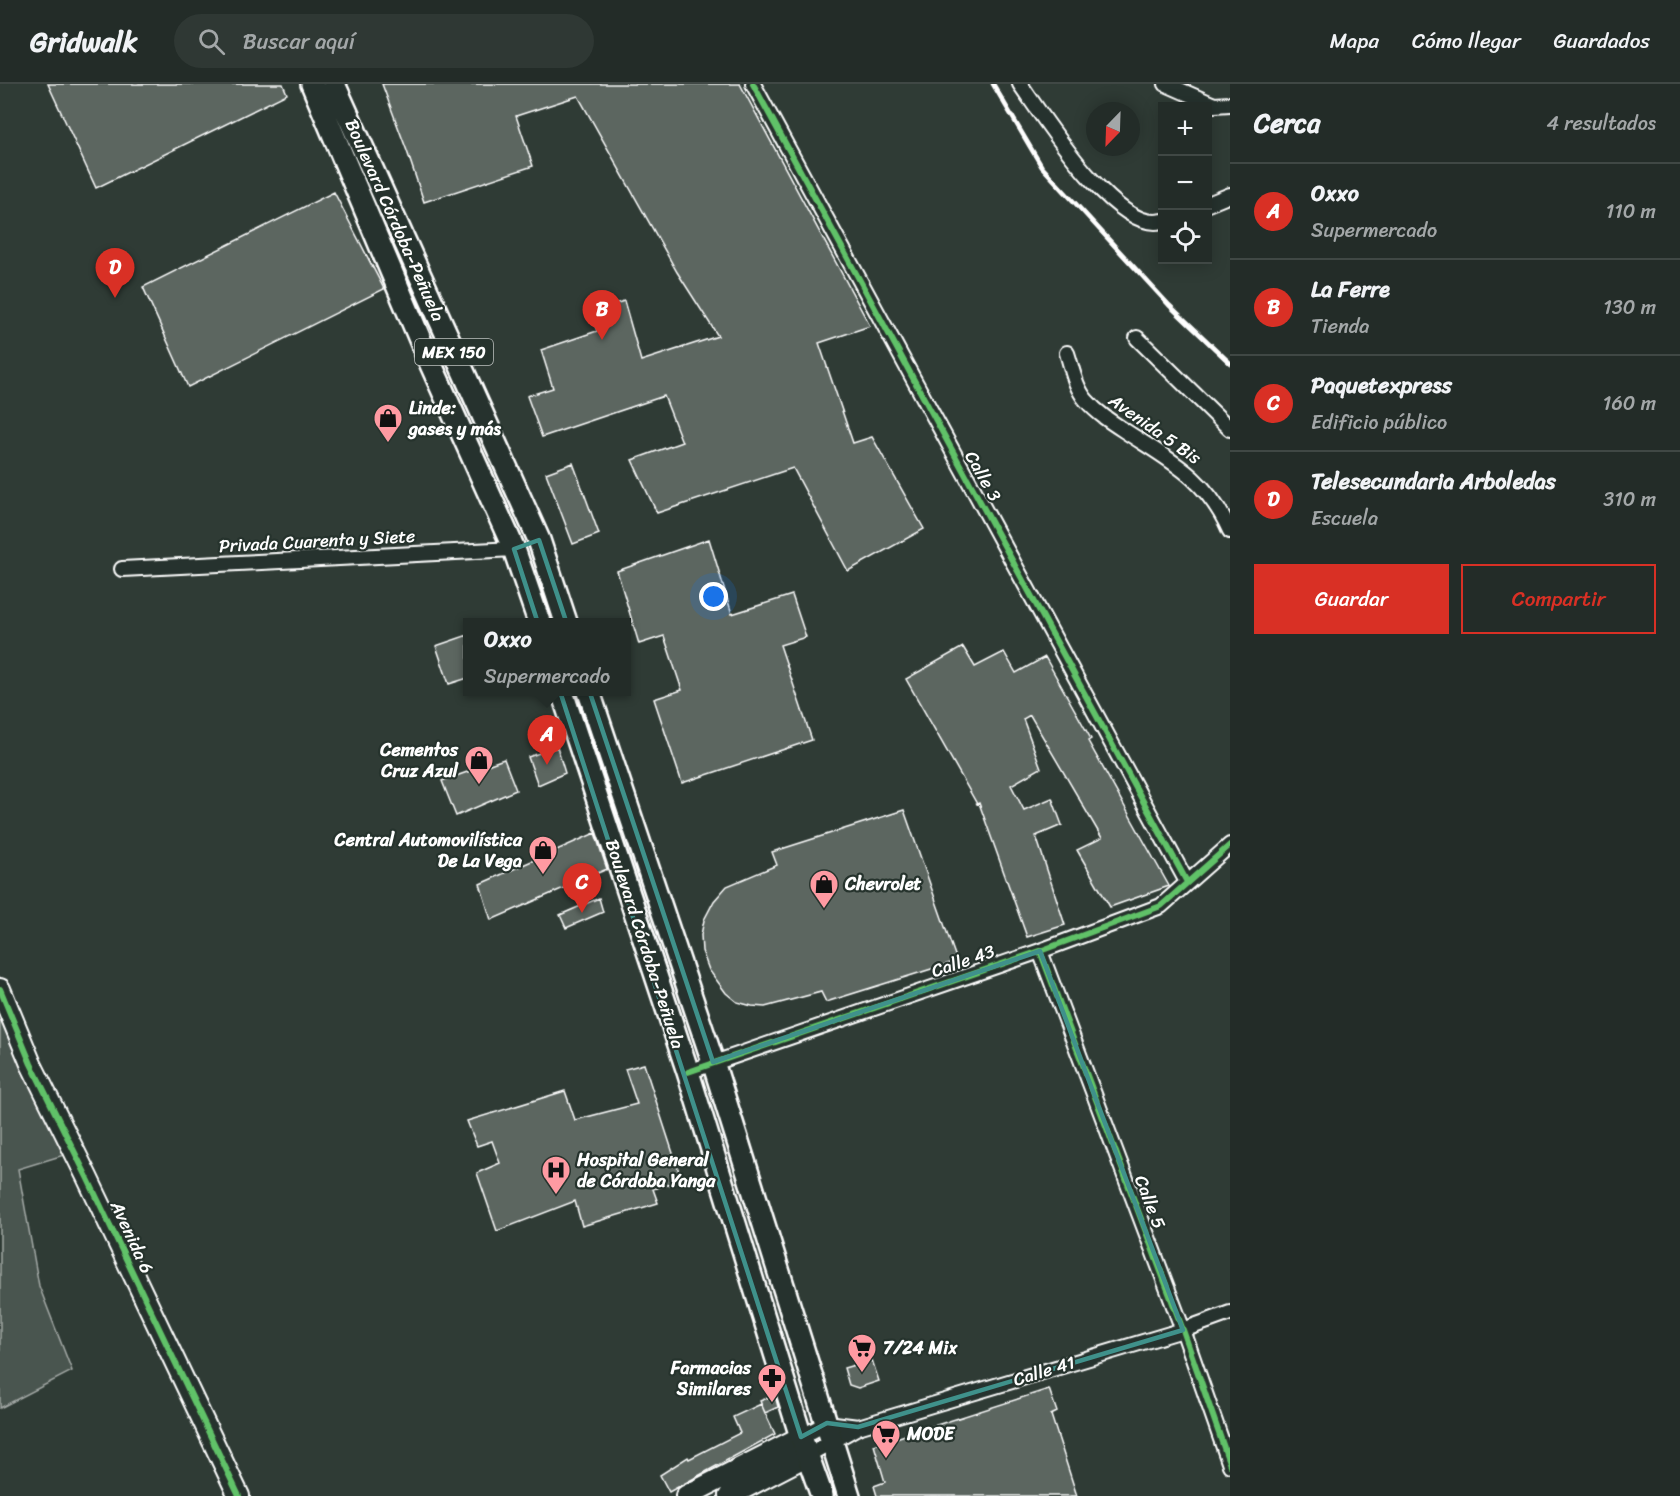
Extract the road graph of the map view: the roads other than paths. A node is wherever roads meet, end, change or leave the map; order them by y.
1 (312, 84) edge
2 (334, 84) edge
3 (753, 84) edge
4 (1020, 84) edge
5 (1166, 84) edge
6 (1230, 104) edge
7 (1230, 195) edge
8 (1212, 202) edge
9 (1158, 220) edge
10 (1137, 339) dead end
11 (1067, 352) dead end
12 (1230, 429) edge
13 (1230, 531) edge
14 (538, 540) junction
15 (514, 549) junction
16 (122, 569) dead end
17 (538, 618) edge
18 (565, 618) edge
19 (563, 696) edge
20 (590, 696) edge
21 (1230, 845) edge
22 (1187, 882) junction
23 (1040, 951) junction
24 (0, 989) edge
25 (713, 1062) junction
26 (688, 1072) junction
27 (1230, 1313) edge
28 (1183, 1330) junction
29 (858, 1427) junction
30 (830, 1433) junction
31 (805, 1446) junction
32 (1230, 1465) edge
33 (239, 1496) edge
34 (686, 1496) edge
35 (729, 1496) edge
36 (822, 1496) edge
37 (849, 1496) edge

1 - 15 main road, Boulevard Córdoba-Peñuela / MEX 150
2 - 14 main road, Boulevard Córdoba-Peñuela / MEX 150
3 - 22 street, Calle 3
4 - 9 street
5 - 6 street
7 - 8 street
10 - 12 street
11 - 13 street, Avenida 5 Bis
14 - 15 main road
14 - 18 main road, Boulevard Córdoba-Peñuela / MEX 150
15 - 16 street, Privada Cuarenta y Siete
15 - 17 main road, Boulevard Córdoba-Peñuela / MEX 150
19 - 26 main road, Boulevard Córdoba-Peñuela
20 - 25 main road, Boulevard Córdoba-Peñuela
21 - 22 street, Calle 43
22 - 23 street, Calle 43
23 - 25 street, Calle 43
23 - 28 street, Calle 5
24 - 33 street, Avenida 6
25 - 26 street, Calle 43
25 - 30 main road, Boulevard Córdoba-Peñuela
26 - 31 main road, Boulevard Córdoba-Peñuela
27 - 28 street, Calle 41
28 - 29 street, Calle 41
28 - 32 street, Calle 5
29 - 30 street, Calle 41
29 - 30 street, Calle 41
30 - 31 street, Calle 41
30 - 31 street, Calle 41
30 - 37 main road, Boulevard Córdoba-Peñuela
31 - 34 street, Calle 41
31 - 35 street, Calle 41
31 - 36 main road, Boulevard Córdoba-Peñuela

